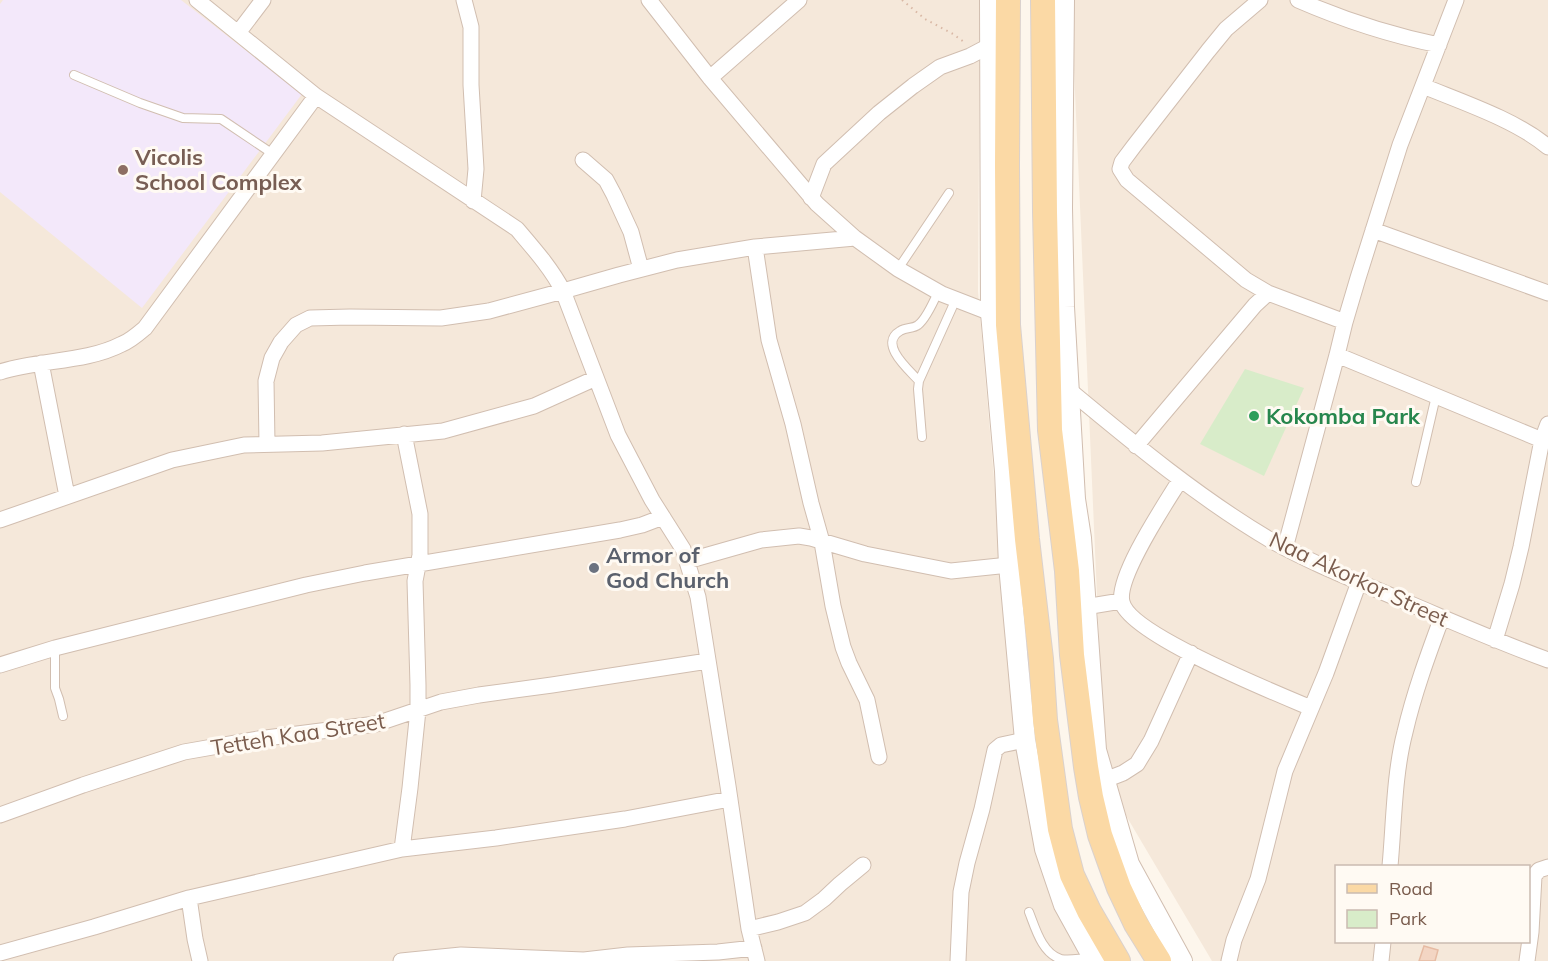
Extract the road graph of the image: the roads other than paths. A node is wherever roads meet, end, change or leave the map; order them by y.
1 (197, 0) edge
2 (263, 0) edge
3 (464, 0) edge
4 (650, 0) edge
5 (799, 0) edge
6 (990, 0) edge
7 (1064, 0) edge
8 (1260, 0) edge
9 (1298, 0) edge
10 (1456, 0) edge
11 (1008, 8) edge
12 (1043, 8) edge
13 (238, 33) junction
14 (1439, 45) junction
15 (989, 46) junction
16 (74, 75) dead end
17 (711, 78) junction
18 (1423, 86) junction
19 (316, 96) junction
20 (999, 129) junction
21 (1548, 147) edge
22 (273, 154) junction
23 (583, 160) dead end
24 (949, 193) dead end
25 (812, 198) junction
26 (473, 201) junction
27 (1046, 229) junction
28 (1373, 230) junction
29 (855, 238) junction
30 (755, 247) junction
31 (1063, 263) junction
32 (641, 269) junction
33 (898, 269) junction
34 (563, 291) junction
35 (939, 292) junction
36 (1268, 293) junction
37 (1548, 293) edge
38 (956, 299) junction
39 (991, 313) junction
40 (1345, 322) junction
41 (1337, 355) junction
42 (40, 363) junction
43 (0, 372) edge
44 (596, 378) junction
45 (919, 381) junction
46 (1068, 389) junction
47 (1436, 396) junction
48 (1548, 424) edge
49 (404, 434) junction
50 (922, 437) dead end
51 (1542, 440) junction
52 (267, 444) junction
53 (1137, 446) junction
54 (1543, 459) edge
55 (1180, 480) junction
56 (1416, 482) dead end
57 (67, 496) junction
58 (663, 518) junction
59 (0, 520) edge
60 (1081, 538) junction
61 (822, 542) junction
62 (1285, 548) junction
63 (687, 561) junction
64 (418, 564) junction
65 (1008, 565) junction
66 (1067, 571) junction
67 (1359, 582) junction
68 (1121, 601) junction
69 (1085, 607) junction
70 (1442, 617) junction
71 (1495, 640) junction
72 (55, 648) junction
73 (1191, 653) junction
74 (1548, 660) edge
75 (708, 661) junction
76 (0, 665) edge
77 (1311, 708) junction
78 (418, 710) junction
79 (63, 716) dead end
80 (1080, 719) junction
81 (1045, 720) junction
82 (1025, 740) junction
83 (879, 757) dead end
84 (1105, 780) junction
85 (730, 799) junction
86 (0, 815) edge
87 (402, 849) junction
88 (863, 865) dead end
89 (1390, 865) edge
90 (1548, 867) edge
91 (189, 897) junction
92 (1029, 912) dead end
93 (749, 929) junction
94 (1530, 939) edge
95 (1383, 943) edge
96 (1529, 943) edge
97 (0, 953) edge
98 (755, 955) edge
99 (1094, 959) edge
100 (200, 961) edge
101 (401, 961) edge
102 (958, 961) edge
103 (1118, 961) edge
104 (1159, 961) edge
105 (1182, 961) edge
106 (1229, 961) edge
107 (1381, 961) edge
108 (1527, 961) edge

1 - 13 street
2 - 13 street
3 - 26 street
4 - 17 street
5 - 17 street
6 - 15 street
7 - 31 street
8 - 36 street
9 - 14 street
10 - 14 street
11 - 12 main road
11 - 20 main road
12 - 27 main road
13 - 19 street
14 - 18 street
15 - 20 street
15 - 25 street
16 - 22 lane
17 - 25 street
18 - 21 street
18 - 28 street
19 - 22 street
19 - 26 street
20 - 39 street
20 - 81 main road
22 - 42 street
23 - 32 street
24 - 33 lane
25 - 29 street
26 - 34 street
27 - 31 main road
27 - 66 main road
28 - 37 street
28 - 40 street
29 - 30 street
29 - 33 street
30 - 32 street
30 - 61 street
31 - 46 street
32 - 34 street
33 - 35 street
34 - 44 street
34 - 52 street
35 - 38 street
35 - 45 lane
36 - 40 street
36 - 53 street
38 - 39 street
38 - 45 lane
39 - 65 street
40 - 41 street
41 - 47 street
41 - 62 street
42 - 43 street
42 - 57 street
44 - 49 street
44 - 58 street
45 - 50 lane
46 - 53 street, Naa Akorkor Street
46 - 60 street
47 - 51 street
47 - 56 lane
48 - 51 street
49 - 52 street
49 - 64 street
51 - 54 street
52 - 57 street
53 - 55 street, Naa Akorkor Street
54 - 71 street
55 - 62 street, Naa Akorkor Street
55 - 68 street
57 - 59 street
58 - 63 street
58 - 64 street
60 - 66 main road
60 - 69 street
61 - 63 street
61 - 65 street
61 - 83 street
62 - 67 street, Naa Akorkor Street
63 - 75 street
64 - 72 street
64 - 78 street
65 - 82 street
66 - 80 main road
67 - 70 street, Naa Akorkor Street
67 - 77 street
68 - 69 street
68 - 73 street
69 - 84 street
70 - 71 street, Naa Akorkor Street
70 - 89 street
71 - 74 street, Naa Akorkor Street
72 - 76 street
72 - 79 lane
73 - 77 street
73 - 84 street
75 - 78 street, Tetteh Kaa Street
75 - 85 street
77 - 106 street
78 - 86 street, Tetteh Kaa Street
78 - 87 street
80 - 81 main road
80 - 104 main road
81 - 103 main road
82 - 99 street
82 - 102 street
84 - 105 street
85 - 87 street
85 - 93 street
87 - 91 street
88 - 93 street
90 - 94 street
91 - 97 street
91 - 100 street
92 - 99 lane
93 - 98 street
95 - 107 street
96 - 108 street
98 - 101 street

